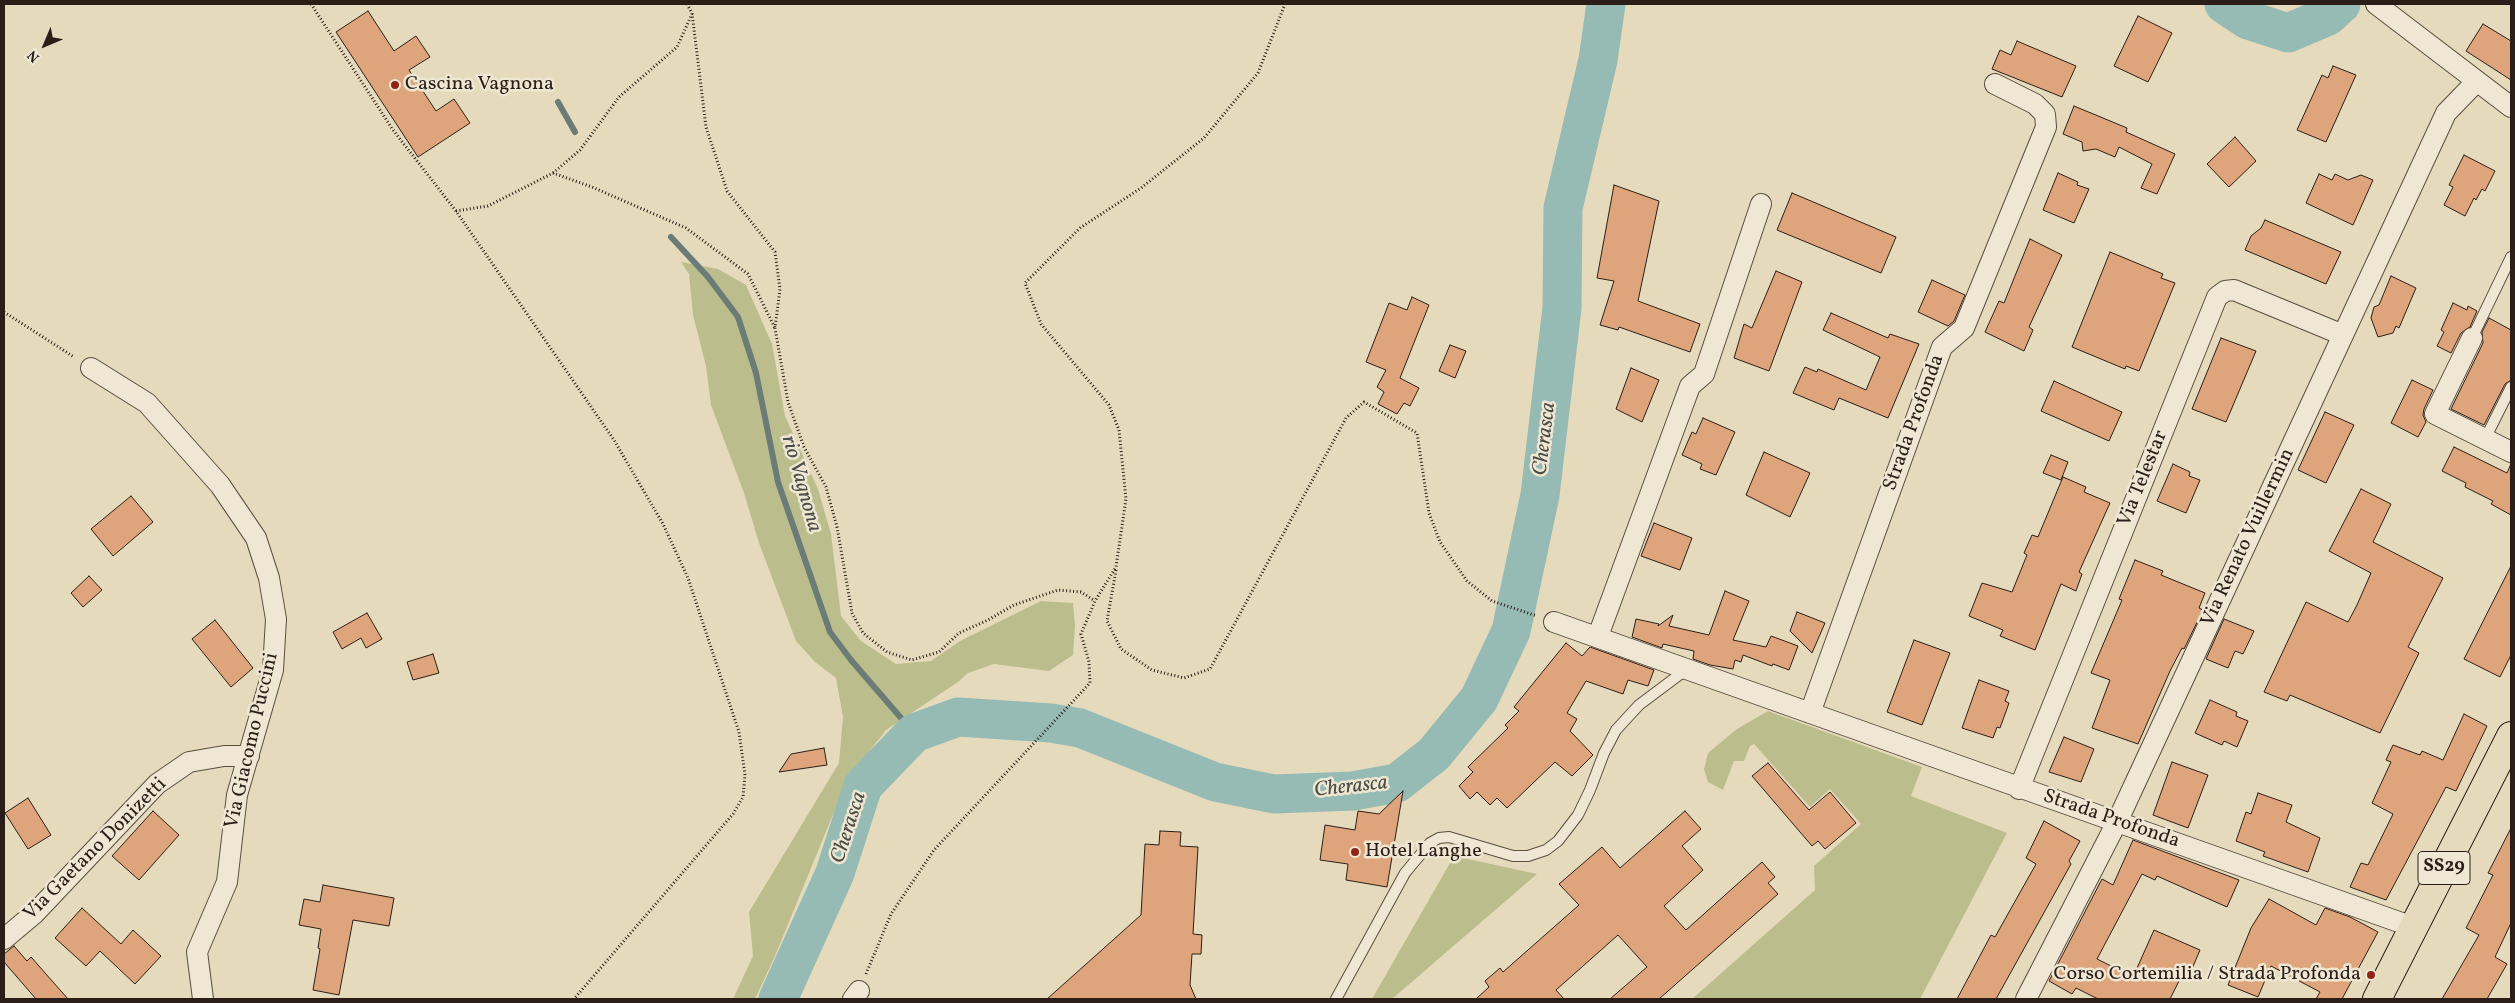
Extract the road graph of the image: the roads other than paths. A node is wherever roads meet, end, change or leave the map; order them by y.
1 (2376, 4) edge
2 (2477, 81) junction
3 (1995, 84) dead end
4 (2511, 107) edge
5 (1761, 204) dead end
6 (2511, 257) edge
7 (2343, 335) junction
8 (2472, 338) joint
9 (91, 368) road end
10 (2511, 387) edge
11 (2485, 439) junction
12 (2511, 452) edge
13 (1554, 622) road end
14 (1598, 636) junction
15 (1687, 669) junction
16 (1810, 713) junction
17 (2511, 736) edge
18 (249, 756) junction
19 (2019, 789) junction
20 (2118, 820) junction
21 (2413, 927) junction
22 (4, 939) edge
23 (2383, 998) edge
24 (203, 999) edge
25 (1336, 999) edge
26 (2026, 999) edge

1 - 2 street
2 - 4 street
2 - 7 street, Via Renato Vuillermin
3 - 16 street, Strada Profonda
5 - 14 street
6 - 8 lane
7 - 19 street, Via Telestar
7 - 20 street, Via Renato Vuillermin
8 - 11 street
9 - 18 street, Via Giacomo Puccini
10 - 11 lane
11 - 12 street
13 - 14 street, Strada Profonda
14 - 15 street, Strada Profonda
15 - 16 street, Strada Profonda
15 - 25 lane
16 - 19 street, Strada Profonda
17 - 21 main road, SS29
18 - 22 street, Via Gaetano Donizetti
18 - 24 street, Via Giacomo Puccini
19 - 20 street, Strada Profonda
20 - 21 street, Strada Profonda
20 - 26 street, Via Renato Vuillermin
21 - 23 main road, SS29

